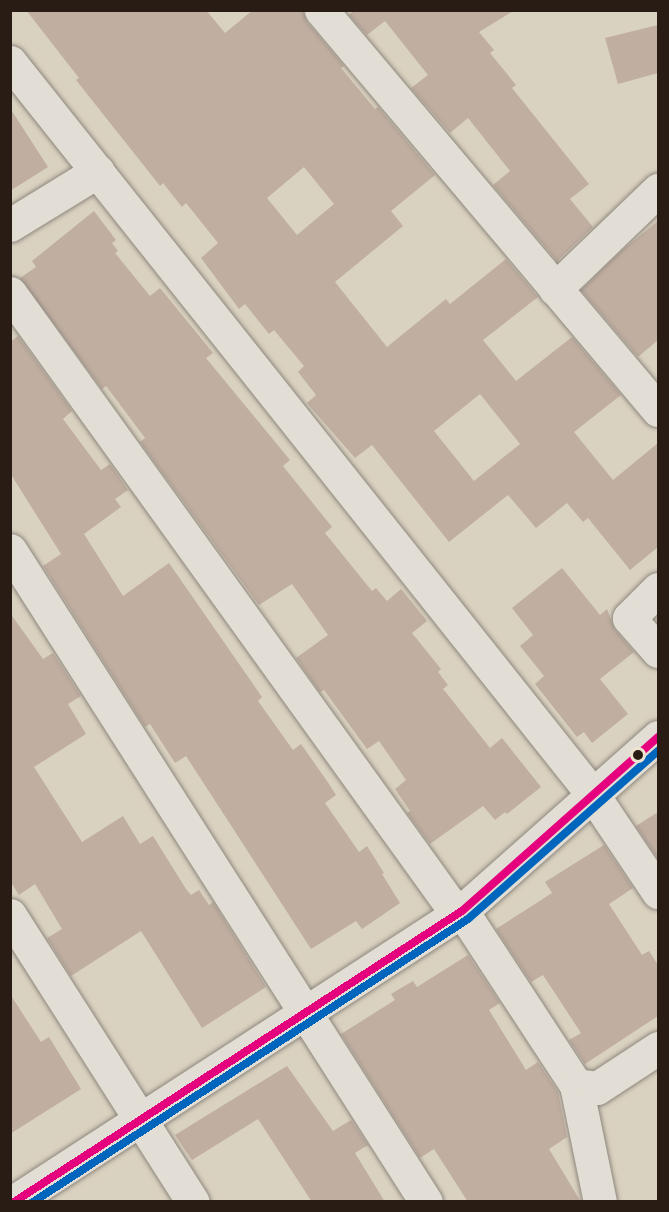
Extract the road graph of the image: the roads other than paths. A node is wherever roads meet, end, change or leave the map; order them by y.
1 (321, 10) edge
2 (10, 62) edge
3 (98, 171) junction
4 (658, 190) edge
5 (10, 225) edge
6 (555, 289) junction
7 (10, 293) edge
8 (658, 410) edge
9 (10, 550) edge
10 (658, 589) edge
11 (658, 651) edge
12 (658, 737) edge
13 (592, 795) junction
14 (658, 892) edge
15 (460, 913) junction
16 (10, 915) edge
17 (305, 1013) junction
18 (658, 1048) edge
19 (576, 1085) junction
20 (140, 1119) junction
21 (13, 1202) edge
22 (193, 1202) edge
23 (426, 1202) edge
24 (600, 1202) edge

1 - 6 street
2 - 3 street
3 - 5 street
3 - 13 street
4 - 6 street
6 - 8 street
7 - 15 street
9 - 17 street
10 - 11 street
12 - 13 street
13 - 14 street
13 - 15 street
15 - 17 street
15 - 19 street
16 - 20 street
17 - 20 street
17 - 23 street
18 - 19 street
19 - 24 street
20 - 21 street
20 - 22 street

